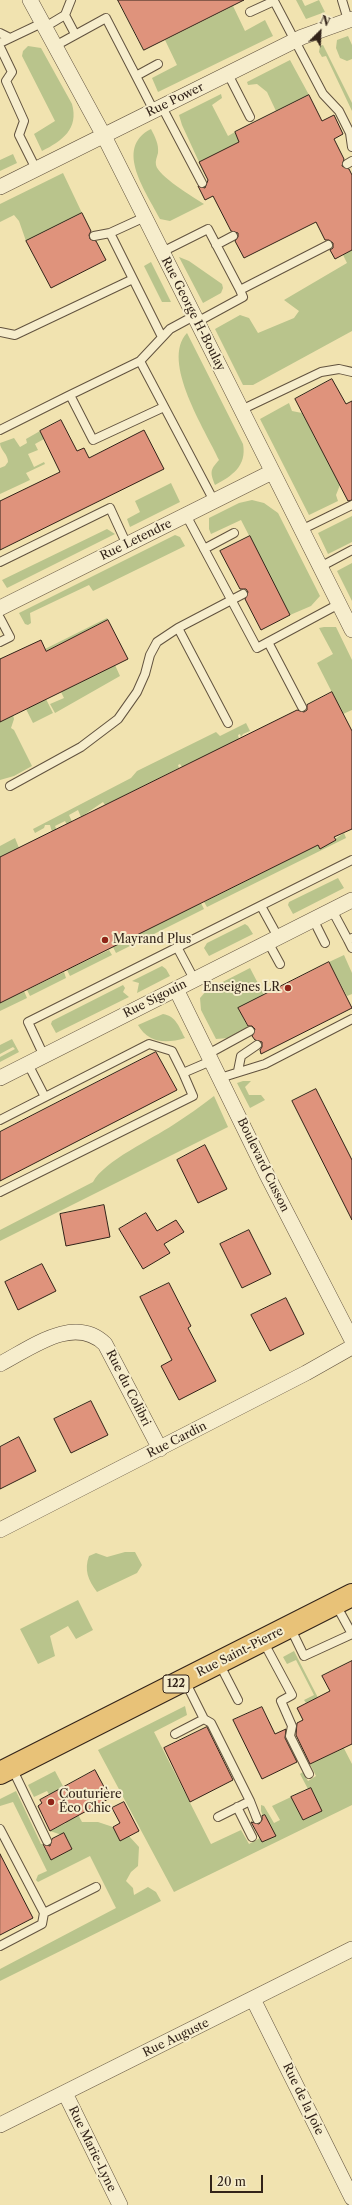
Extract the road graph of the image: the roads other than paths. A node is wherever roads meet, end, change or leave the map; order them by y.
1 (30, 0) edge
2 (71, 0) edge
3 (342, 0) edge
4 (274, 1) edge
5 (250, 12) dead end
6 (65, 15) junction
7 (350, 19) edge
8 (44, 25) junction
9 (0, 33) edge
10 (75, 34) junction
11 (10, 38) junction
12 (294, 41) junction
13 (0, 43) edge
14 (55, 46) junction
15 (0, 47) edge
16 (158, 64) dead end
17 (228, 74) junction
18 (136, 76) junction
19 (158, 109) junction
20 (250, 117) dead end
21 (104, 136) junction
22 (352, 147) edge
23 (36, 169) junction
24 (202, 183) dead end
25 (0, 187) edge
26 (144, 217) junction
27 (110, 233) junction
28 (94, 236) dead end
29 (233, 236) dead end
30 (216, 244) junction
31 (328, 245) dead end
32 (162, 252) junction
33 (133, 279) junction
34 (240, 290) junction
35 (195, 319) junction
36 (0, 332) edge
37 (162, 337) junction
38 (140, 361) junction
39 (352, 372) edge
40 (70, 395) junction
41 (164, 407) junction
42 (241, 410) junction
43 (0, 430) edge
44 (272, 472) junction
45 (214, 502) junction
46 (352, 505) edge
47 (186, 516) junction
48 (301, 530) junction
49 (234, 533) dead end
50 (127, 544) junction
51 (204, 549) junction
52 (352, 550) edge
53 (0, 562) edge
54 (320, 567) junction
55 (243, 594) dead end
56 (231, 600) junction
57 (339, 604) junction
58 (0, 610) edge
59 (178, 628) junction
60 (352, 630) edge
61 (0, 642) edge
62 (268, 642) junction
63 (302, 707) dead end
64 (228, 723) dead end
65 (10, 786) dead end
66 (352, 860) edge
67 (352, 900) edge
68 (261, 906) junction
69 (332, 910) junction
70 (313, 919) junction
71 (273, 939) junction
72 (351, 942) edge
73 (326, 943) dead end
74 (177, 947) junction
75 (280, 964) dead end
76 (194, 979) junction
77 (176, 989) junction
78 (352, 1019) edge
79 (250, 1031) dead end
80 (257, 1045) dead end
81 (44, 1056) junction
82 (209, 1057) junction
83 (28, 1064) junction
84 (238, 1071) junction
85 (183, 1074) junction
86 (0, 1078) edge
87 (220, 1078) junction
88 (45, 1097) junction
89 (0, 1120) edge
90 (0, 1192) edge
91 (352, 1340) edge
92 (352, 1346) edge
93 (0, 1364) edge
94 (160, 1449) junction
95 (0, 1530) edge
96 (344, 1599) edge
97 (290, 1626) junction
98 (352, 1634) edge
99 (262, 1640) junction
100 (219, 1662) junction
101 (184, 1680) junction
102 (238, 1700) dead end
103 (204, 1719) junction
104 (175, 1734) dead end
105 (6, 1770) edge
106 (309, 1774) dead end
107 (250, 1802) junction
108 (237, 1807) junction
109 (218, 1816) dead end
110 (257, 1819) dead end
111 (0, 1829) edge
112 (252, 1837) dead end
113 (47, 1841) dead end
114 (96, 1887) dead end
115 (44, 1913) junction
116 (0, 1946) edge
117 (352, 1949) edge
118 (253, 1999) junction
119 (65, 2093) junction
120 (0, 2125) edge
121 (352, 2198) edge
122 (120, 2205) edge

1 - 8 street, Rue George H-Boulay
2 - 6 lane
3 - 7 lane
4 - 5 lane
4 - 12 lane
6 - 8 lane
6 - 10 lane
7 - 12 street, Rue Power
8 - 11 lane
8 - 14 street, Rue George H-Boulay
9 - 11 lane
10 - 14 lane
10 - 18 lane
11 - 13 lane
12 - 17 street, Rue Power
12 - 22 lane
14 - 21 street, Rue George H-Boulay
15 - 23 lane
16 - 18 lane
17 - 19 street, Rue Power
17 - 20 lane
18 - 19 lane
19 - 21 street, Rue Power
19 - 24 lane
21 - 23 street, Rue Power
21 - 26 street, Rue George H-Boulay
23 - 25 street, Rue Power
26 - 27 lane
26 - 32 street, Rue George H-Boulay
27 - 28 lane
27 - 33 lane
29 - 30 lane
30 - 32 lane
30 - 34 lane
31 - 34 lane
32 - 35 street, Rue George H-Boulay
33 - 36 lane
33 - 37 lane
34 - 35 lane
35 - 37 lane
35 - 42 street, Rue George H-Boulay
37 - 38 lane
38 - 40 lane
38 - 41 lane
39 - 42 lane
40 - 41 lane
40 - 43 lane
41 - 45 lane
42 - 44 street, Rue George H-Boulay
44 - 45 street, Rue Letendre
44 - 48 street, Rue George H-Boulay
45 - 47 street, Rue Letendre
46 - 48 lane
47 - 50 street, Rue Letendre
47 - 51 lane
48 - 54 street, Rue George H-Boulay
49 - 51 lane
50 - 53 lane
50 - 58 street, Rue Letendre
51 - 56 lane
52 - 54 lane
54 - 57 street, Rue George H-Boulay
55 - 56 lane
56 - 59 lane
56 - 62 lane
57 - 60 street, Rue George H-Boulay
57 - 62 lane
58 - 61 lane
59 - 64 lane
59 - 65 lane
62 - 63 lane
66 - 68 lane
67 - 69 street, Rue Sigouin
68 - 71 lane
68 - 74 lane
69 - 70 street, Rue Sigouin
69 - 72 lane
70 - 71 street, Rue Sigouin
70 - 73 lane
71 - 75 lane
71 - 76 street, Rue Sigouin
74 - 76 lane
74 - 81 lane
76 - 77 street, Rue Sigouin
77 - 81 street, Rue Sigouin
77 - 82 street, Boulevard Cusson
78 - 84 lane
79 - 82 lane
80 - 84 lane
81 - 83 street, Rue Sigouin
82 - 85 lane
82 - 87 street, Boulevard Cusson
83 - 86 street, Rue Sigouin
83 - 88 lane
84 - 87 lane
85 - 88 lane
85 - 90 lane
87 - 91 street, Boulevard Cusson
88 - 89 lane
92 - 94 street, Rue Cardin
93 - 94 street, Rue du Colibri
94 - 95 street, Rue Cardin
96 - 97 main road, Rue Saint-Pierre / 122
96 - 98 lane
97 - 98 lane
97 - 99 main road, Rue Saint-Pierre / 122
99 - 100 main road, Rue Saint-Pierre / 122
99 - 106 lane
100 - 101 main road, Rue Saint-Pierre / 122
100 - 102 lane
101 - 103 lane
101 - 105 main road, Rue Saint-Pierre / 122
103 - 104 lane
103 - 107 lane
105 - 113 lane
107 - 108 lane
107 - 110 lane
108 - 109 lane
108 - 112 lane
111 - 115 lane
114 - 115 lane
115 - 116 lane
117 - 118 street, Rue Auguste
118 - 119 street, Rue Auguste
118 - 121 street, Rue de la Joie
119 - 120 street, Rue Auguste
119 - 122 street, Rue Marie-Lyne

